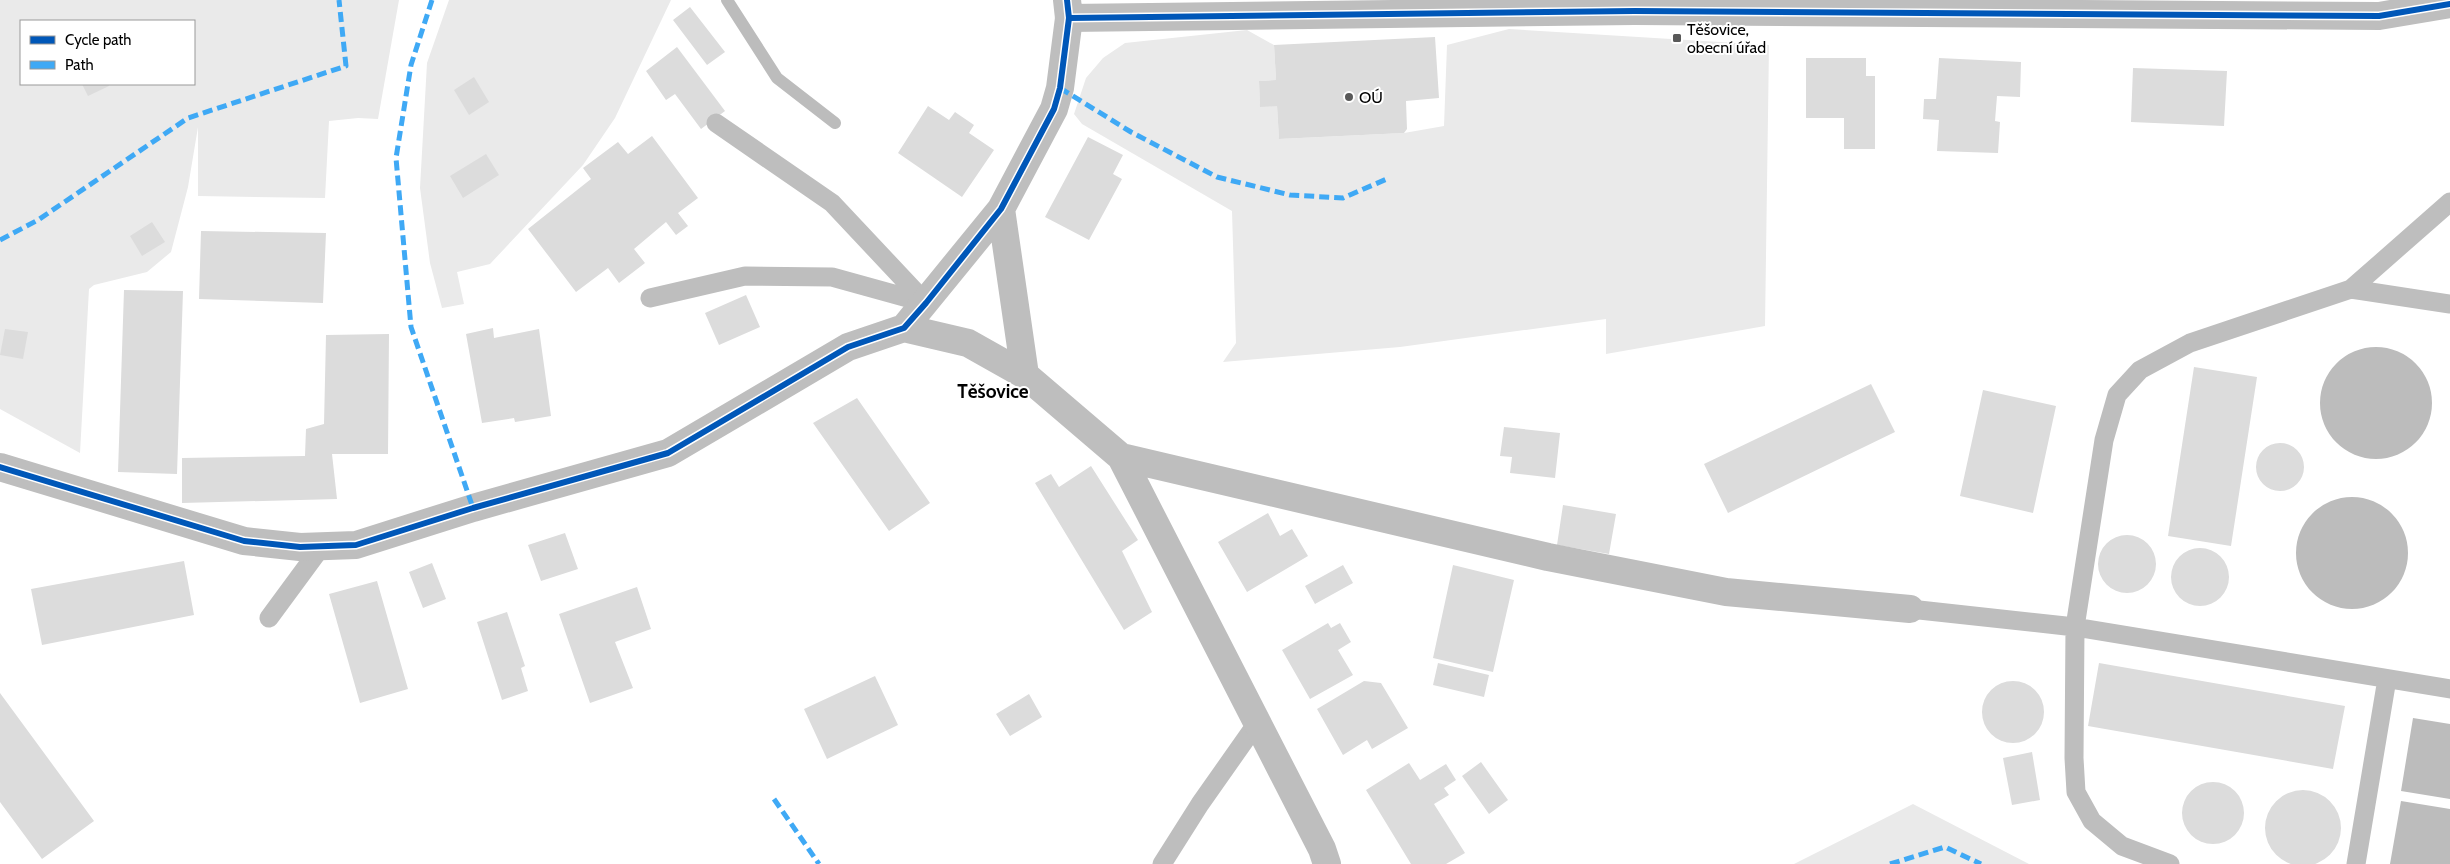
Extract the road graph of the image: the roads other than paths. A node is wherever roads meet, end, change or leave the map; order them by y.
1 (2450, 4) edge
2 (1068, 9) edge
3 (716, 123) dead end
4 (2450, 202) edge
5 (1001, 209) junction
6 (2351, 289) junction
7 (650, 298) dead end
8 (926, 303) junction
9 (2450, 304) edge
10 (904, 328) junction
11 (1025, 374) junction
12 (1121, 457) junction
13 (0, 467) edge
14 (322, 546) junction
15 (1910, 609) joint
16 (268, 618) dead end
17 (2075, 627) junction
18 (2388, 679) junction
19 (2450, 689) edge
20 (1257, 723) junction
21 (1162, 864) edge
22 (1327, 864) edge
23 (2170, 864) edge
24 (2356, 864) edge

1 - 2 street
2 - 5 street
3 - 8 lane
4 - 6 lane
5 - 8 street
5 - 11 street
6 - 9 lane
6 - 17 lane
7 - 8 lane
8 - 10 street
10 - 11 street
10 - 14 street
11 - 12 street
12 - 15 street
12 - 20 street
13 - 14 street
14 - 16 lane
15 - 17 lane
17 - 18 lane
17 - 23 lane
18 - 19 lane
18 - 24 lane
20 - 21 lane
20 - 22 street

